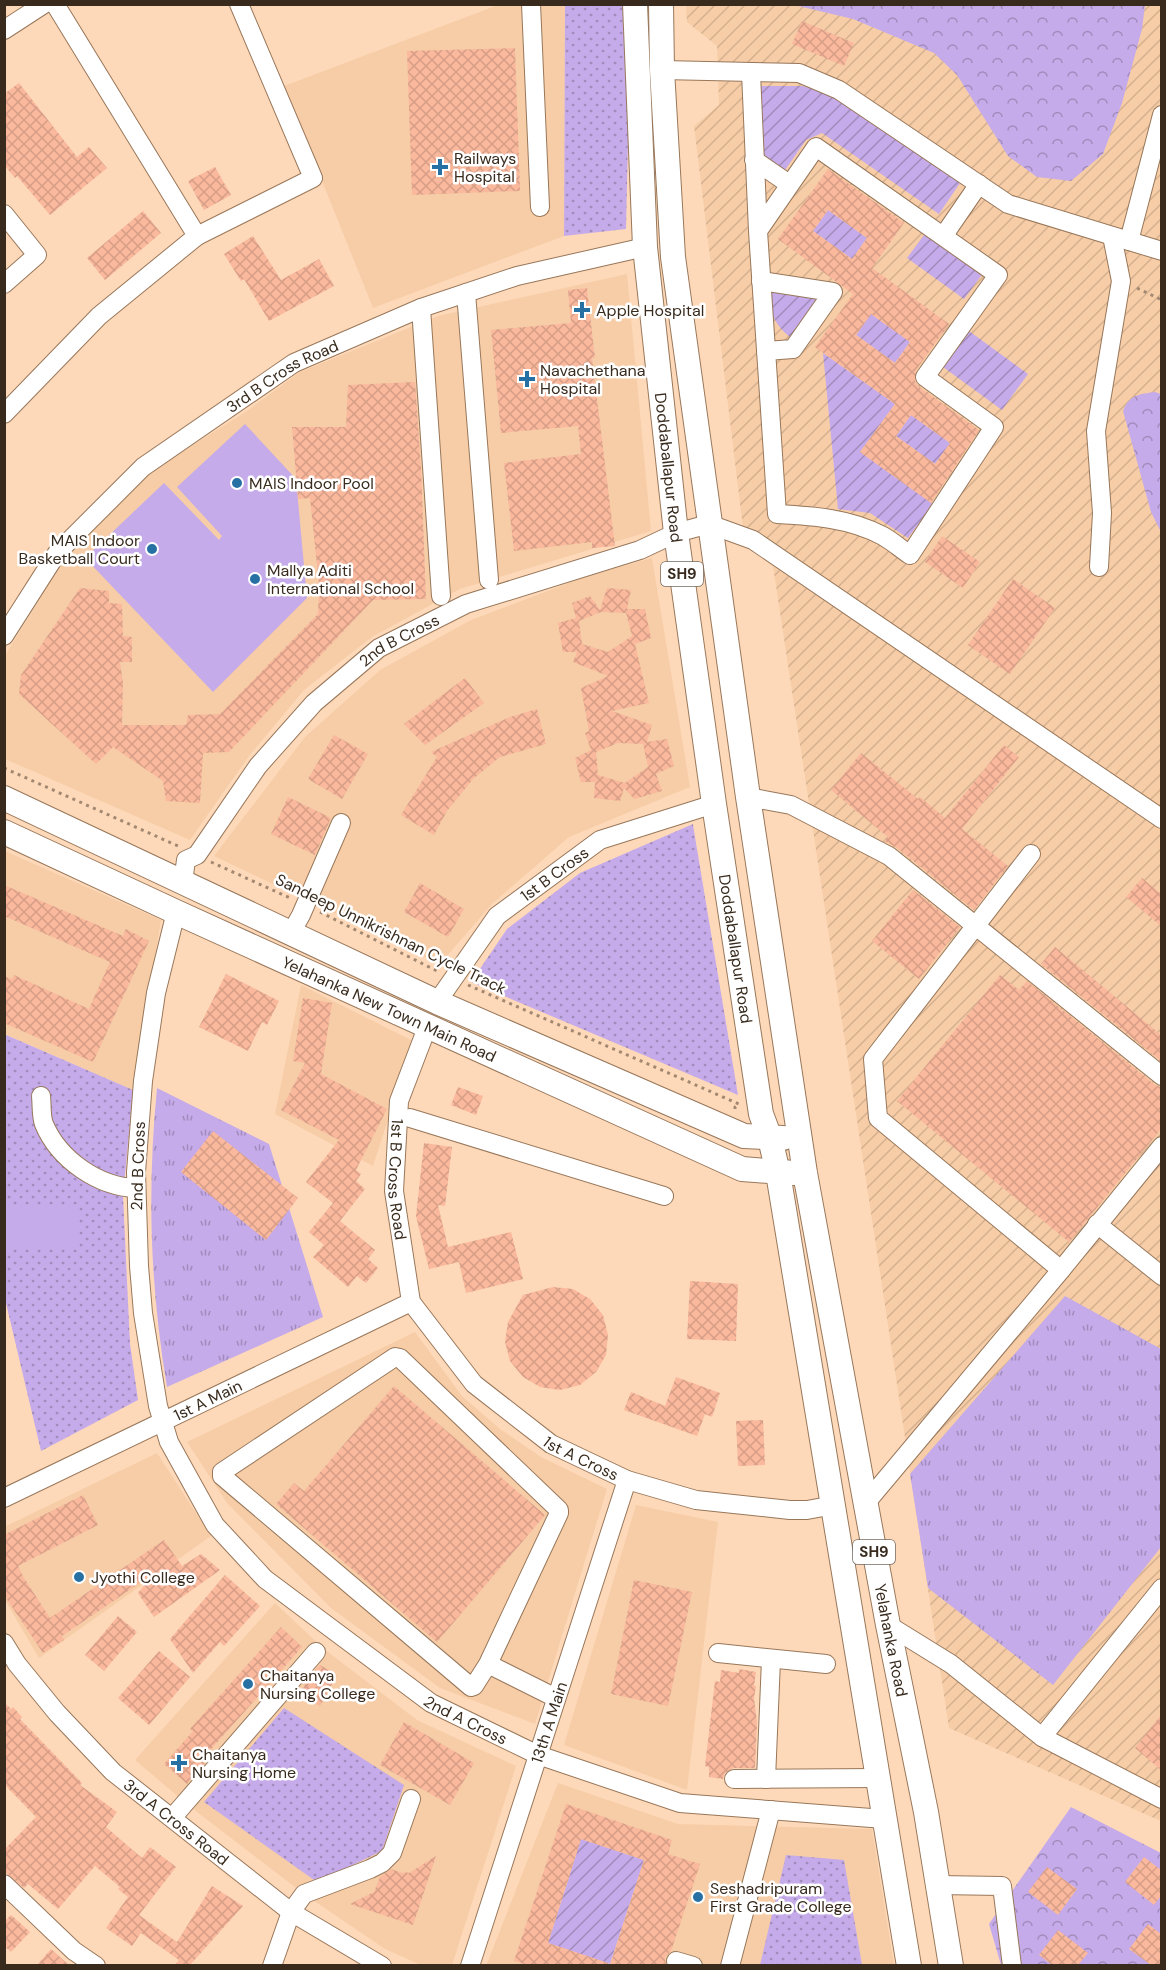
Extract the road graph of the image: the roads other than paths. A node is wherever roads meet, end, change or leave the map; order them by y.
1 (44, 4) edge
2 (55, 4) edge
3 (239, 4) edge
4 (531, 4) edge
5 (635, 4) edge
6 (661, 4) edge
7 (4, 30) edge
8 (662, 70) junction
9 (751, 73) junction
10 (1161, 115) edge
11 (754, 160) junction
12 (789, 184) junction
13 (979, 184) junction
14 (540, 207) dead end
15 (4, 214) edge
16 (758, 231) junction
17 (944, 235) junction
18 (197, 236) junction
19 (1112, 236) junction
20 (1129, 241) junction
21 (645, 248) junction
22 (1161, 251) edge
23 (761, 280) junction
24 (4, 284) edge
25 (466, 293) junction
26 (420, 308) junction
27 (766, 351) junction
28 (4, 414) edge
29 (709, 524) junction
30 (676, 532) junction
31 (1099, 567) dead end
32 (489, 580) dead end
33 (441, 596) dead end
34 (4, 636) edge
35 (748, 797) junction
36 (4, 798) edge
37 (714, 804) junction
38 (1161, 819) edge
39 (341, 823) dead end
40 (4, 832) edge
41 (1031, 854) dead end
42 (183, 882) junction
43 (176, 912) junction
44 (976, 926) junction
45 (291, 933) junction
46 (437, 1002) junction
47 (428, 1025) junction
48 (1161, 1076) edge
49 (41, 1096) dead end
50 (410, 1118) dead end
51 (770, 1138) junction
52 (800, 1138) junction
53 (1161, 1146) edge
54 (778, 1173) junction
55 (805, 1173) junction
56 (136, 1188) junction
57 (664, 1196) dead end
58 (1097, 1224) junction
59 (1061, 1270) junction
60 (1161, 1275) edge
61 (411, 1302) junction
62 (163, 1422) junction
63 (627, 1480) junction
64 (4, 1498) edge
65 (865, 1504) junction
66 (834, 1505) junction
67 (1161, 1588) edge
68 (888, 1625) junction
69 (4, 1643) edge
70 (316, 1652) dead end
71 (718, 1653) dead end
72 (771, 1660) junction
73 (488, 1664) junction
74 (826, 1664) dead end
75 (11, 1667) edge
76 (556, 1698) junction
77 (1042, 1737) junction
78 (538, 1755) junction
79 (878, 1778) junction
80 (734, 1779) dead end
81 (766, 1779) junction
82 (411, 1799) dead end
83 (1161, 1799) edge
84 (771, 1810) junction
85 (172, 1818) junction
86 (884, 1819) junction
87 (938, 1885) junction
88 (8, 1894) edge
89 (291, 1912) junction
90 (96, 1965) edge
91 (272, 1965) edge
92 (382, 1965) edge
93 (470, 1965) edge
94 (730, 1965) edge
95 (909, 1965) edge
96 (951, 1965) edge
97 (1012, 1965) edge

1 - 7 street
2 - 18 street
3 - 18 street
4 - 14 street
5 - 21 main road, Doddaballapur Road / SH9
6 - 8 main road, Doddaballapur Road / SH9
8 - 9 street
8 - 29 main road, Doddaballapur Road / SH9
9 - 11 street
9 - 13 street
10 - 20 street
11 - 12 street
11 - 16 street
12 - 16 street
12 - 17 street
13 - 17 street
13 - 19 street
15 - 24 street
16 - 23 street
17 - 27 street
18 - 28 street
19 - 20 street
19 - 31 street
20 - 22 street
21 - 25 street, 3rd B Cross Road
21 - 30 main road, Doddaballapur Road / SH9
23 - 27 street
23 - 27 street
25 - 26 street, 3rd B Cross Road
25 - 32 street
26 - 33 street
26 - 34 street, 3rd B Cross Road
29 - 30 street, 2nd B Cross
29 - 35 main road, Doddaballapur Road / SH9
29 - 38 street
30 - 37 main road, Doddaballapur Road / SH9
30 - 42 street, 2nd B Cross
35 - 44 street
35 - 52 main road, Doddaballapur Road / SH9
36 - 42 main road, Yelahanka New Town Main Road
37 - 46 street, 1st B Cross
37 - 51 main road, Doddaballapur Road / SH9
39 - 45 street
40 - 43 main road, Yelahanka New Town Main Road
41 - 44 street
42 - 45 main road, Yelahanka New Town Main Road
43 - 47 main road, Yelahanka New Town Main Road
43 - 56 street, 2nd B Cross
44 - 48 street
44 - 59 street
45 - 46 main road, Yelahanka New Town Main Road
46 - 51 main road, Yelahanka New Town Main Road
47 - 54 main road, Yelahanka New Town Main Road
47 - 61 street, 1st B Cross Road
49 - 56 street
50 - 57 street
51 - 52 main road, Yelahanka New Town Main Road
51 - 54 main road, Yelahanka Road / SH9
52 - 55 main road, Yelahanka Road / SH9
53 - 58 street
54 - 55 main road, Yelahanka New Town Main Road
54 - 66 main road, Yelahanka Road / SH9
55 - 65 main road, Yelahanka Road / SH9
56 - 62 street, 2nd B Cross
58 - 59 street
58 - 60 street
59 - 65 street
61 - 62 street, 1st A Main
61 - 63 street, 1st A Cross
62 - 64 street, 1st A Main
62 - 78 street, 2nd A Cross
63 - 66 street, 1st A Cross
63 - 76 street, 13th A Main
65 - 68 main road, Yelahanka Road / SH9
66 - 79 main road, Yelahanka Road / SH9
67 - 77 street
68 - 77 street
68 - 87 main road, Yelahanka Road / SH9
69 - 75 street, 3rd A Cross Road
70 - 85 street
71 - 72 street
72 - 74 street
72 - 81 street
73 - 73 street
73 - 76 street
75 - 85 street, 3rd A Cross Road
76 - 78 street, 13th A Main
77 - 83 street
78 - 84 street, 2nd A Cross
78 - 93 street, 13th A Main
79 - 81 street
79 - 86 main road, Yelahanka Road / SH9
80 - 81 street
82 - 89 street
84 - 86 street, 2nd A Cross
84 - 94 street
85 - 89 street, 3rd A Cross Road
86 - 95 main road, Yelahanka Road / SH9
87 - 96 main road, Yelahanka Road / SH9
87 - 97 street
88 - 90 street
89 - 91 street
89 - 92 street, 3rd A Cross Road

